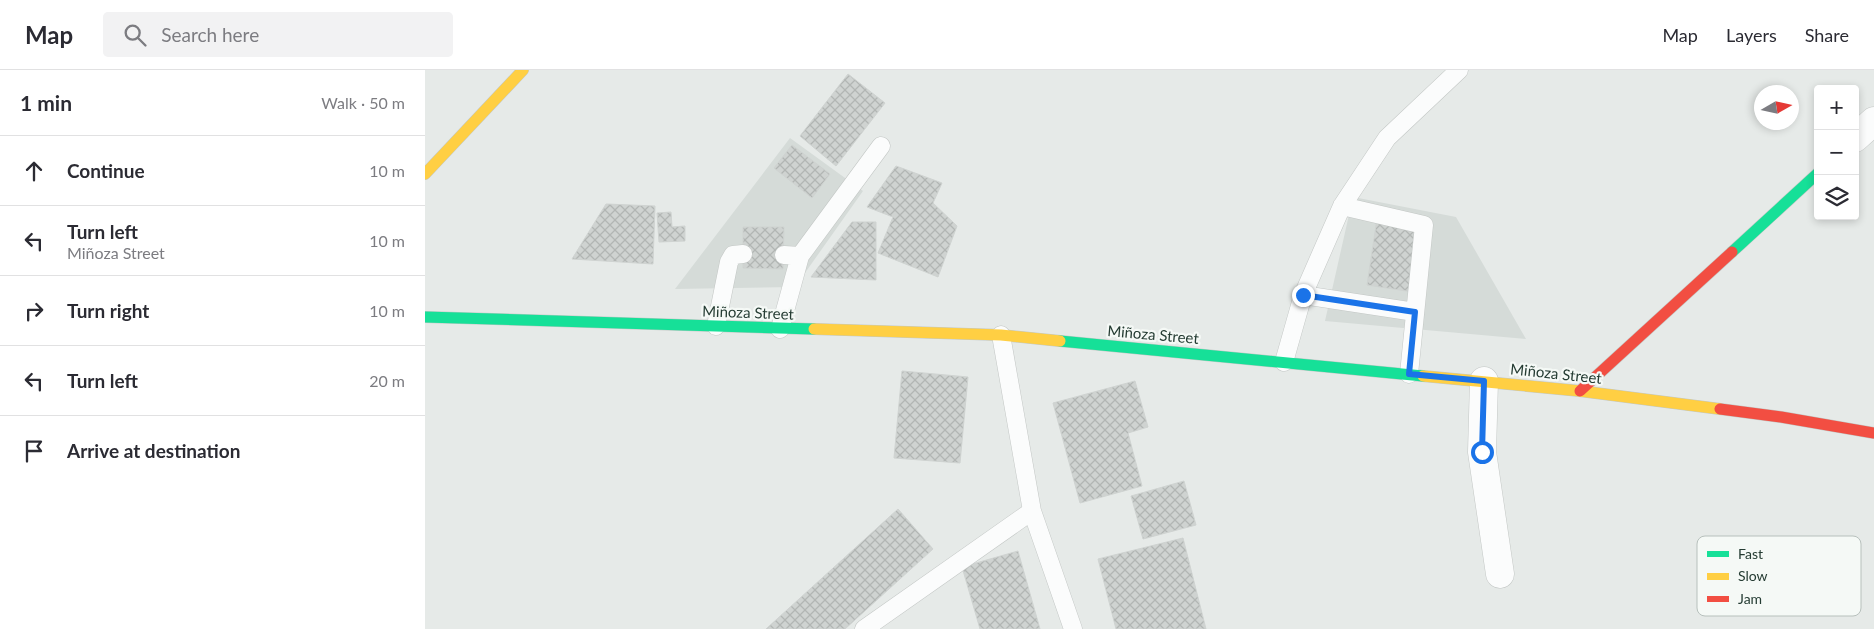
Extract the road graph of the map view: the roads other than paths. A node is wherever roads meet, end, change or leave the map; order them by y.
1 (523, 70) edge
2 (1459, 70) edge
3 (1874, 121) edge
4 (1859, 134) edge
5 (881, 146) dead end
6 (425, 174) edge
7 (1816, 175) edge
8 (1342, 206) junction
9 (743, 254) dead end
10 (1303, 295) junction
11 (1415, 312) junction
12 (425, 317) edge
13 (716, 326) junction
14 (780, 329) junction
15 (1001, 335) junction
16 (1284, 362) junction
17 (1409, 374) junction
18 (1484, 381) junction
19 (1580, 390) junction
20 (1874, 433) edge
21 (1032, 511) junction
22 (1500, 574) dead end
23 (864, 629) edge
24 (1073, 629) edge

1 - 6 main road
2 - 8 lane
3 - 4 street
5 - 14 lane
7 - 19 main road
8 - 10 lane
8 - 11 lane
9 - 13 lane
10 - 11 lane
10 - 16 lane
11 - 17 lane
12 - 13 main road, Miñoza Street
13 - 14 main road, Miñoza Street
14 - 15 main road, Miñoza Street
15 - 16 main road, Miñoza Street
15 - 21 lane
16 - 17 main road, Miñoza Street
17 - 18 main road, Miñoza Street
18 - 19 main road, Miñoza Street
18 - 22 street
19 - 20 main road, Miñoza Street
21 - 23 lane
21 - 24 lane

